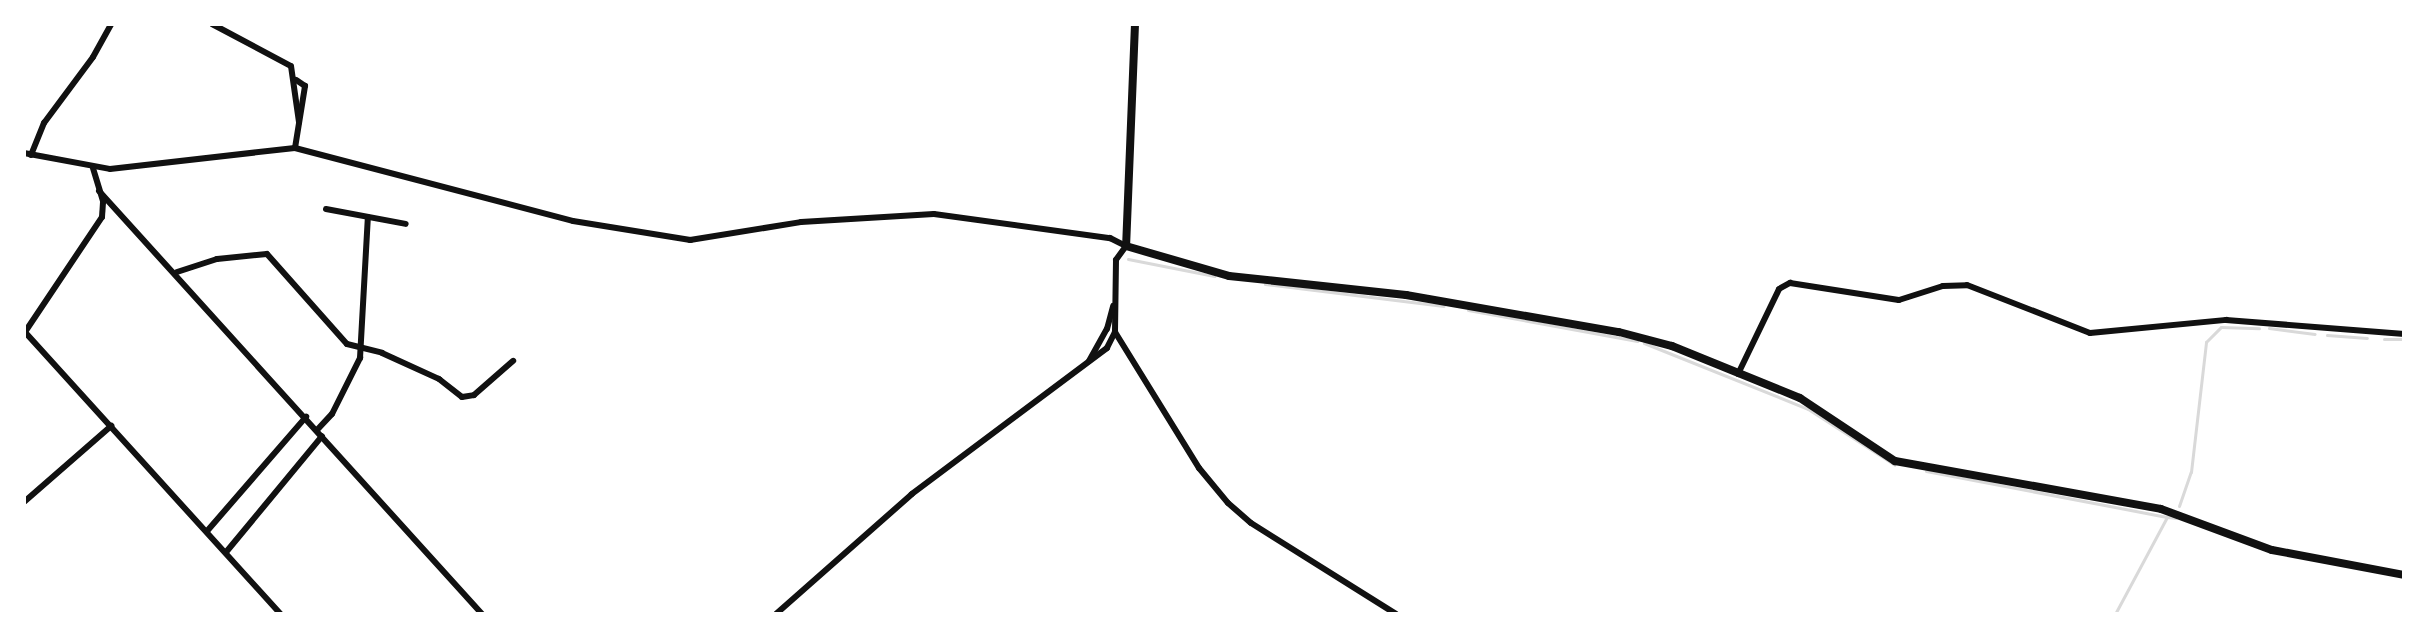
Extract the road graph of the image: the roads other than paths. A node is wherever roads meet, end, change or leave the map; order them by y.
1 (111, 24) edge
2 (212, 24) edge
3 (1135, 24) edge
4 (223, 27) edge
5 (295, 148) junction
6 (28, 154) edge
7 (93, 168) junction
8 (99, 191) junction
9 (326, 209) dead end
10 (124, 216) junction
11 (102, 217) junction
12 (368, 217) junction
13 (406, 224) dead end
14 (1126, 246) junction
15 (177, 272) junction
16 (1115, 293) junction
17 (24, 332) edge
18 (1115, 332) junction
19 (2404, 334) edge
20 (361, 349) junction
21 (513, 361) dead end
22 (1084, 367) junction
23 (1738, 374) junction
24 (306, 417) junction
25 (111, 426) junction
26 (320, 433) junction
27 (24, 502) edge
28 (208, 530) junction
29 (227, 551) junction
30 (2404, 575) edge
31 (281, 614) edge
32 (482, 614) edge
33 (776, 614) edge
34 (1396, 614) edge

1 - 6 street
2 - 4 street
3 - 14 street
4 - 5 street
5 - 7 street
5 - 14 street
6 - 7 street
7 - 8 street
8 - 10 street
8 - 11 street
9 - 12 street
10 - 11 street
10 - 15 street
11 - 17 street
12 - 13 street
12 - 20 street
14 - 16 street
14 - 23 street
15 - 20 street
15 - 24 street
16 - 18 street
16 - 22 street
17 - 25 street
18 - 22 street
18 - 34 street
19 - 23 street
20 - 21 street
20 - 26 street
22 - 33 street
23 - 30 street
24 - 26 street
24 - 28 street
25 - 27 street
25 - 28 street
26 - 29 street
26 - 32 street
28 - 29 street
29 - 31 street

